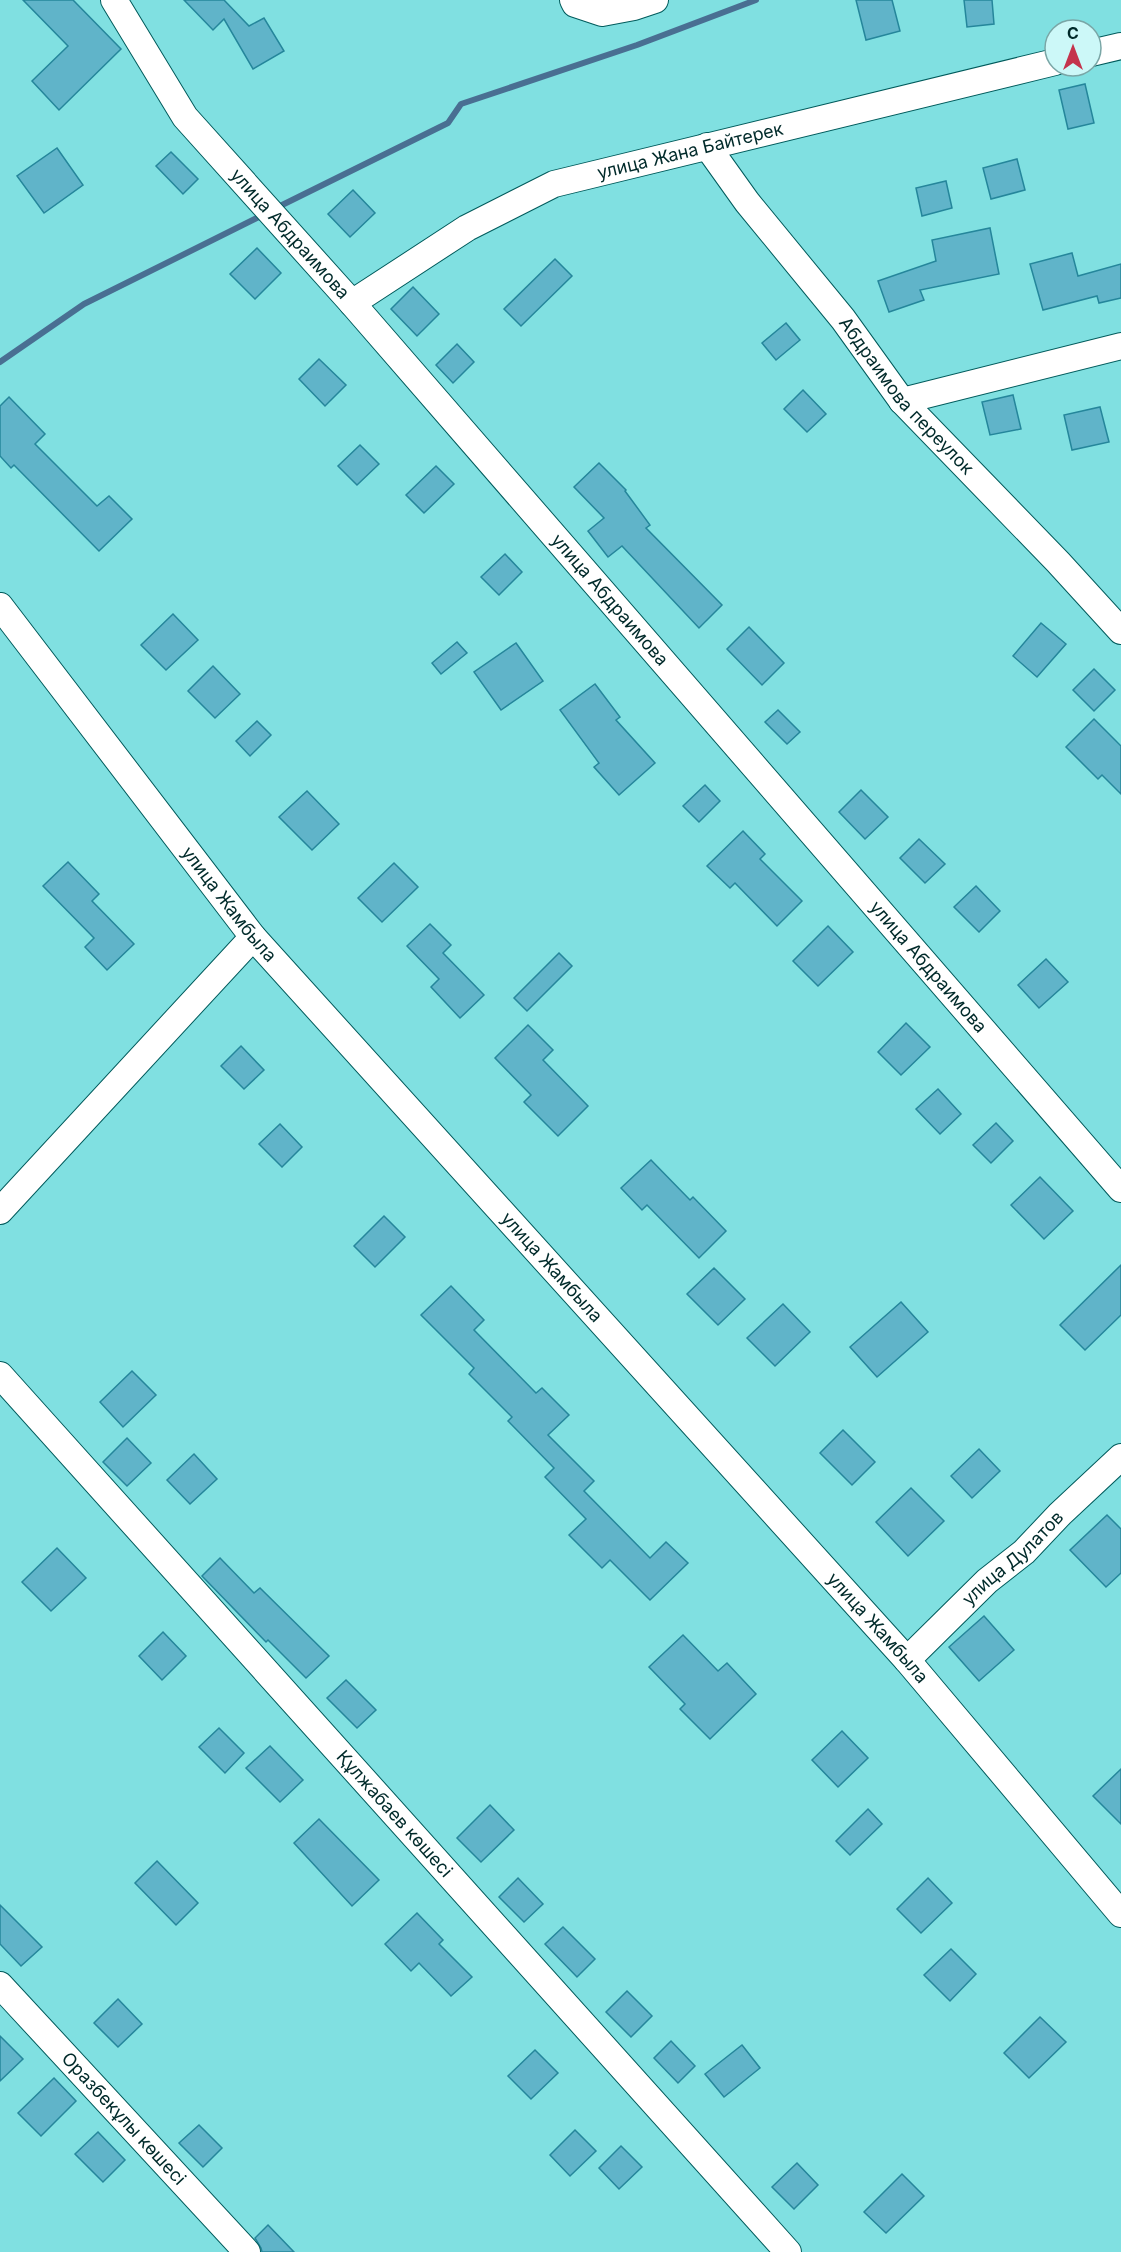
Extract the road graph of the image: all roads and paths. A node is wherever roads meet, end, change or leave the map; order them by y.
1 (114, 0) edge
2 (573, 0) edge
3 (655, 0) edge
4 (1121, 46) edge
5 (1103, 50) edge
6 (1043, 65) edge
7 (707, 147) junction
8 (352, 303) junction
9 (1121, 346) edge
10 (902, 401) junction
11 (0, 606) edge
12 (1121, 631) edge
13 (252, 937) junction
14 (1121, 1190) edge
15 (0, 1211) edge
16 (0, 1375) edge
17 (1121, 1457) edge
18 (907, 1660) junction
19 (1121, 1914) edge
20 (0, 1985) edge
21 (247, 2252) edge
22 (788, 2252) edge

1 - 8 street, улица Абдраимова
2 - 3 street
4 - 5 street
6 - 7 street, улица Жана Байтерек
7 - 8 street, улица Жана Байтерек
7 - 10 street, Абдраимова переулок
8 - 14 street, улица Абдраимова
9 - 10 street
10 - 12 street, Абдраимова переулок
11 - 13 street, улица Жамбыла
13 - 15 street
13 - 18 street, улица Жамбыла
16 - 22 street, Құлжабаев көшесі
17 - 18 street, улица Дулатов
18 - 19 street, улица Жамбыла
20 - 21 street, Оразбекұлы көшесі

